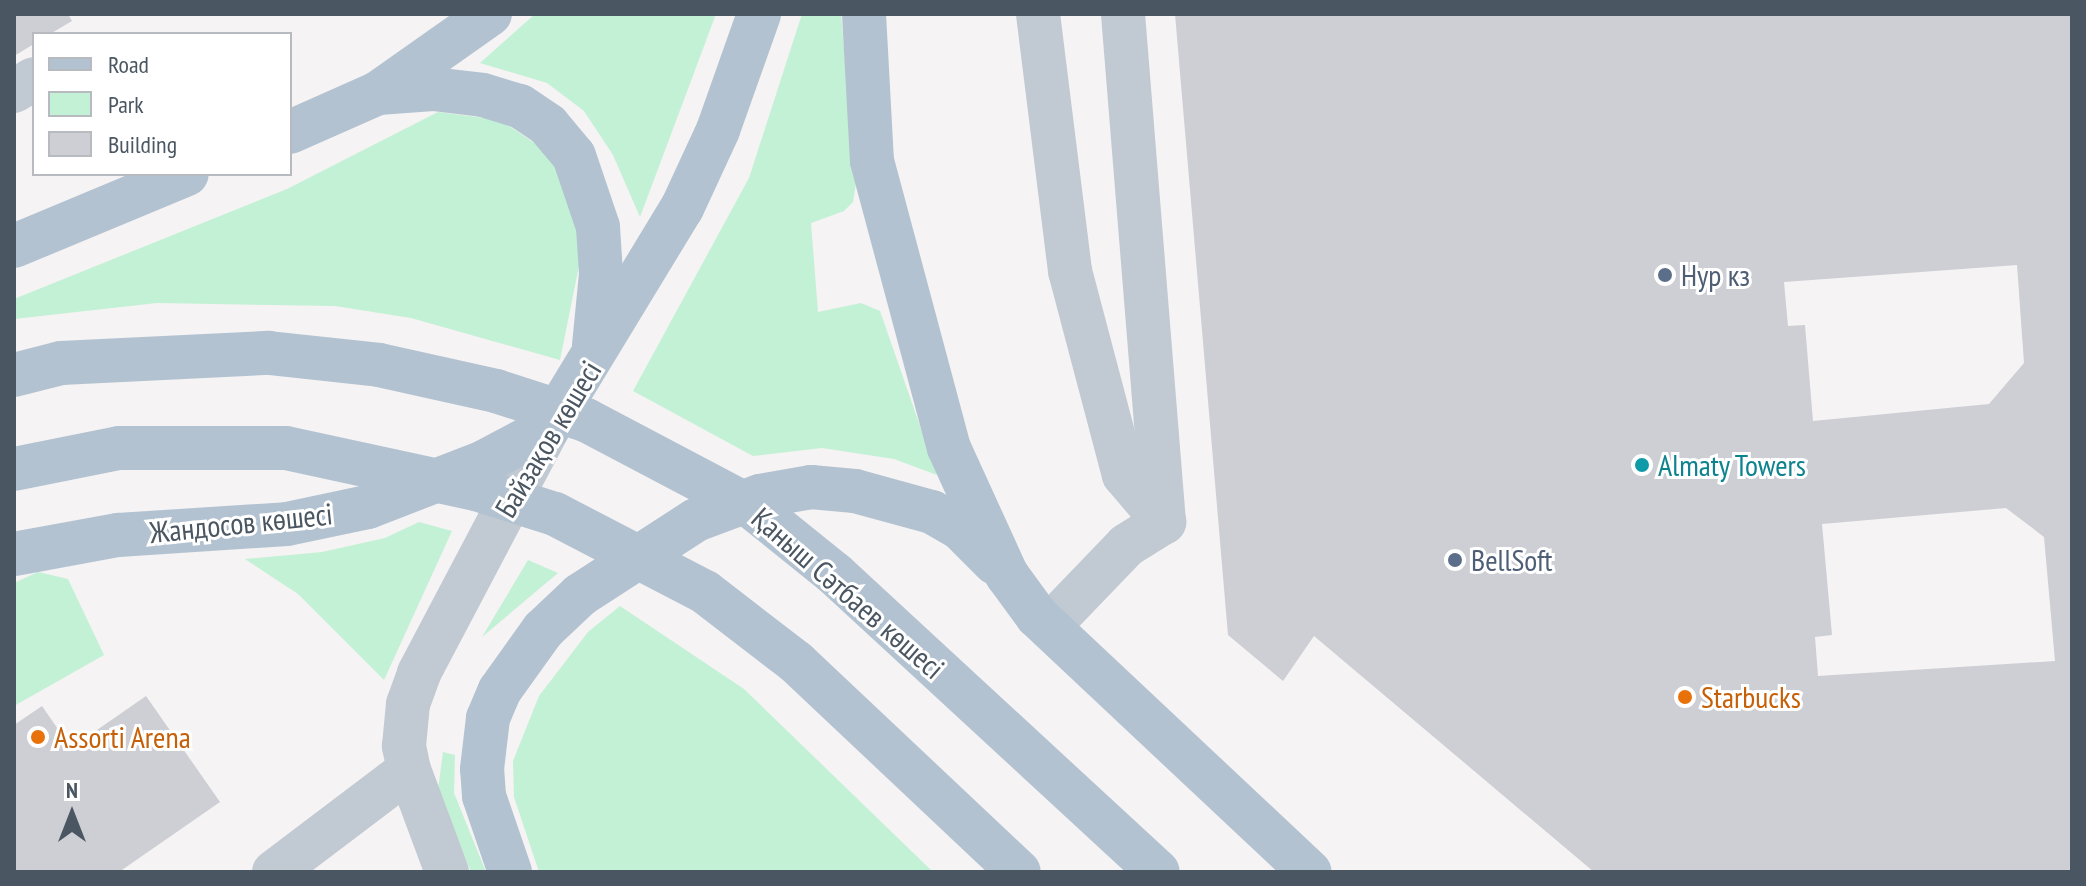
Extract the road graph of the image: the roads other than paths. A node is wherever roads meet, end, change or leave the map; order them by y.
1 (490, 14) edge
2 (759, 14) edge
3 (864, 14) edge
4 (1038, 14) edge
5 (1123, 14) edge
6 (32, 80) edge
7 (14, 91) edge
8 (378, 93) junction
9 (292, 131) edge
10 (182, 176) edge
11 (14, 246) edge
12 (591, 366) junction
13 (14, 375) edge
14 (548, 428) junction
15 (14, 469) edge
16 (1164, 522) junction
17 (14, 554) edge
18 (1007, 575) junction
19 (1049, 626) junction
20 (409, 770) junction
21 (274, 872) edge
22 (447, 872) edge
23 (510, 872) edge
24 (1019, 872) edge
25 (1158, 872) edge
26 (1310, 872) edge

1 - 8 main road
2 - 12 main road, Байзақов көшесі
3 - 18 main road
4 - 16 street
5 - 16 street
6 - 7 street
8 - 9 main road
8 - 12 main road
10 - 11 main road
12 - 14 main road, Байзақов көшесі
13 - 25 main road, Қаныш Сәтбаев көшесі, bridge
14 - 17 main road, Жандосов көшесі
14 - 20 street, Байзақов көшесі
15 - 24 main road, bridge
16 - 19 street
18 - 19 main road
18 - 23 main road
19 - 26 main road
20 - 21 street
20 - 22 street, Байзақов көшесі

